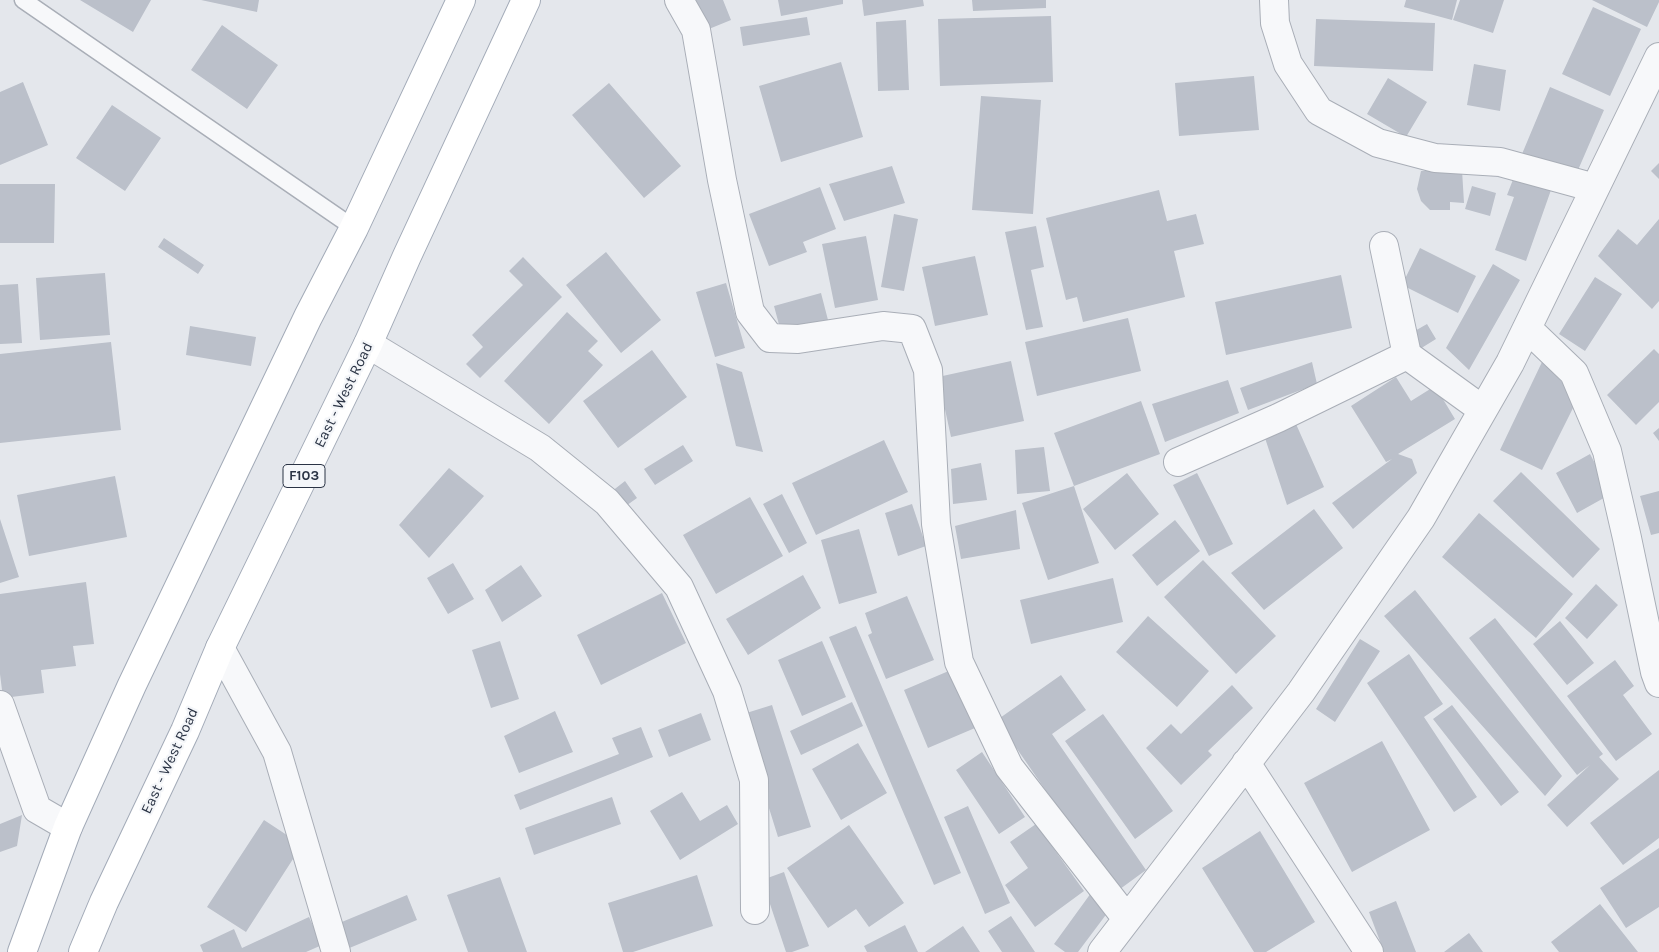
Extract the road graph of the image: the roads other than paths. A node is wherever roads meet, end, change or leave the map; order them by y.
1 (23, 0) edge
2 (460, 0) edge
3 (526, 0) edge
4 (679, 0) edge
5 (1274, 0) edge
6 (1659, 57) edge
7 (1595, 188) junction
8 (354, 228) junction
9 (1384, 246) dead end
10 (1527, 328) junction
11 (368, 344) junction
12 (1407, 355) junction
13 (1483, 410) junction
14 (1178, 462) dead end
15 (220, 648) junction
16 (1659, 683) edge
17 (0, 705) edge
18 (1246, 763) junction
19 (68, 827) junction
20 (755, 910) dead end
21 (1127, 919) junction
22 (22, 952) edge
23 (84, 952) edge
24 (336, 952) edge
25 (1102, 952) edge
26 (1369, 952) edge

1 - 8 lane
2 - 8 main road
3 - 11 main road, East - West Road / F103
4 - 21 street
5 - 7 street
6 - 7 street
7 - 10 street
8 - 19 main road
9 - 12 street
10 - 13 street
10 - 16 street
11 - 15 main road, East - West Road / F103
11 - 20 street
12 - 13 street
12 - 14 street
13 - 18 street
15 - 23 main road, East - West Road / F103
15 - 24 street
17 - 19 street
18 - 21 street
18 - 26 street
19 - 22 main road
21 - 25 street

